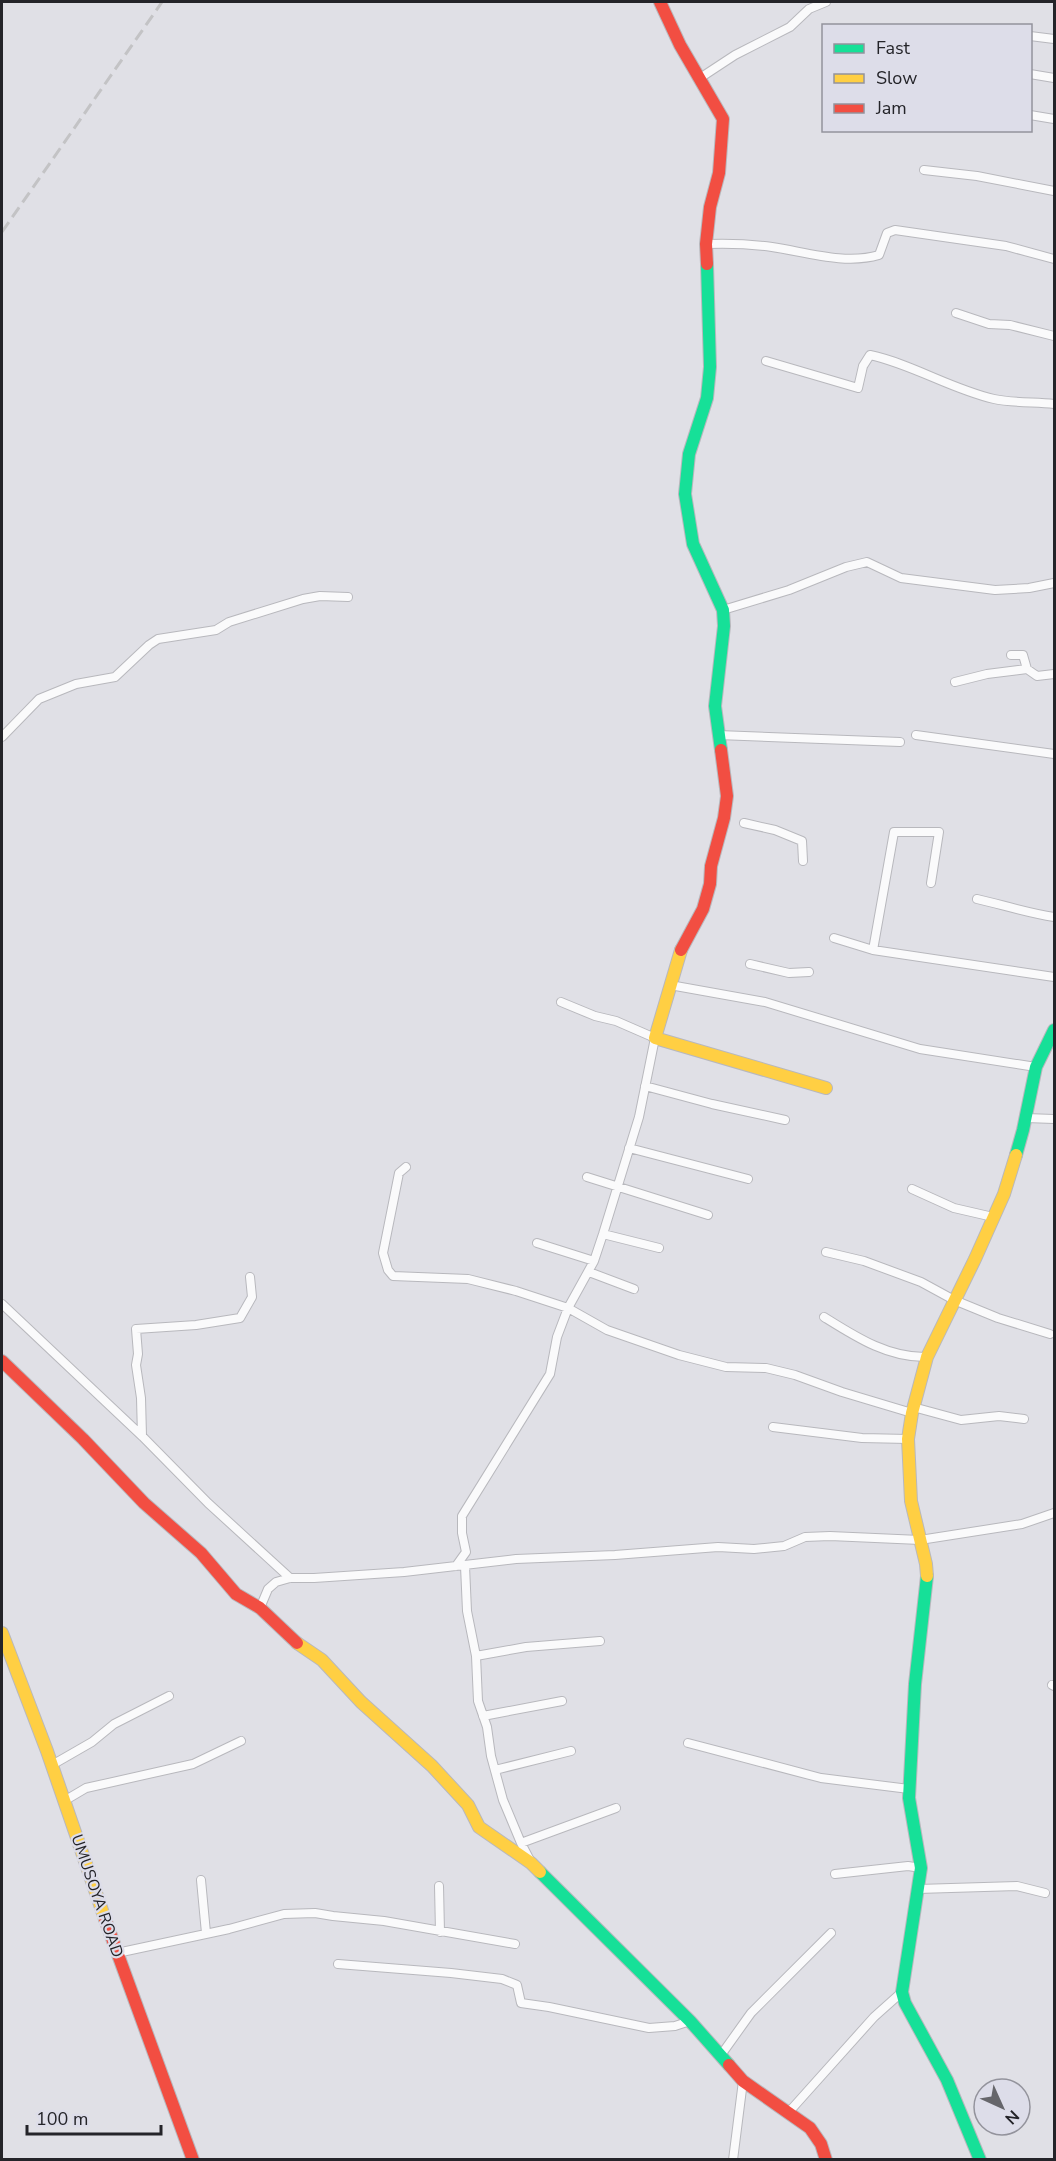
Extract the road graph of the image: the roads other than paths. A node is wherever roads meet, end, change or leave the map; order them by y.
1 (660, 2) edge
2 (826, 2) edge
3 (1032, 36) edge
4 (1054, 39) edge
5 (1032, 74) edge
6 (700, 78) junction
7 (1054, 78) edge
8 (1032, 116) edge
9 (1054, 119) edge
10 (924, 170) dead end
11 (1054, 191) edge
12 (706, 244) junction
13 (1054, 259) edge
14 (956, 313) dead end
15 (1054, 336) edge
16 (766, 361) dead end
17 (1054, 404) edge
18 (1054, 583) edge
19 (348, 597) dead end
20 (723, 610) junction
21 (1011, 655) dead end
22 (1028, 669) junction
23 (1054, 674) edge
24 (954, 682) dead end
25 (718, 735) junction
26 (916, 735) dead end
27 (2, 737) edge
28 (900, 742) dead end
29 (1054, 754) edge
30 (744, 823) dead end
31 (803, 861) dead end
32 (931, 884) dead end
33 (977, 899) dead end
34 (1054, 917) edge
35 (834, 938) dead end
36 (873, 950) junction
37 (750, 964) dead end
38 (809, 972) dead end
39 (1054, 977) edge
40 (670, 985) junction
41 (561, 1002) dead end
42 (1054, 1032) edge
43 (655, 1038) junction
44 (1036, 1067) junction
45 (645, 1086) junction
46 (826, 1088) dead end
47 (1026, 1118) junction
48 (1054, 1119) edge
49 (785, 1120) dead end
50 (630, 1148) junction
51 (406, 1167) dead end
52 (587, 1177) dead end
53 (748, 1179) dead end
54 (617, 1188) junction
55 (912, 1189) dead end
56 (708, 1215) dead end
57 (993, 1217) junction
58 (603, 1234) junction
59 (537, 1243) dead end
60 (659, 1248) dead end
61 (826, 1252) dead end
62 (594, 1261) junction
63 (589, 1272) junction
64 (250, 1277) dead end
65 (634, 1288) dead end
66 (954, 1300) junction
67 (2, 1304) edge
68 (568, 1308) junction
69 (824, 1317) dead end
70 (1050, 1334) dead end
71 (927, 1357) junction
72 (2, 1361) edge
73 (913, 1410) junction
74 (1024, 1419) dead end
75 (773, 1427) dead end
76 (142, 1436) junction
77 (908, 1439) junction
78 (1054, 1513) edge
79 (920, 1540) junction
80 (461, 1566) junction
81 (290, 1578) junction
82 (260, 1608) junction
83 (2, 1633) edge
84 (600, 1641) dead end
85 (5, 1650) edge
86 (476, 1656) junction
87 (169, 1696) dead end
88 (562, 1701) dead end
89 (483, 1716) junction
90 (241, 1741) dead end
91 (688, 1743) dead end
92 (571, 1751) dead end
93 (52, 1765) junction
94 (495, 1770) junction
95 (909, 1789) junction
96 (64, 1801) junction
97 (616, 1808) dead end
98 (521, 1842) junction
99 (531, 1863) junction
100 (921, 1868) junction
101 (835, 1874) dead end
102 (201, 1880) dead end
103 (439, 1886) dead end
104 (918, 1889) junction
105 (1045, 1893) dead end
106 (440, 1932) junction
107 (206, 1933) junction
108 (831, 1933) dead end
109 (515, 1944) dead end
110 (117, 1953) junction
111 (338, 1964) dead end
112 (902, 1992) junction
113 (690, 2020) junction
114 (721, 2055) junction
115 (743, 2081) junction
116 (788, 2113) junction
117 (193, 2160) edge
118 (734, 2160) edge
119 (826, 2160) edge
120 (980, 2160) edge

1 - 6 street
2 - 6 street
3 - 4 street
5 - 7 street
6 - 12 street
8 - 9 street
10 - 11 street
12 - 13 street
12 - 20 street
14 - 15 street
16 - 17 street
18 - 20 street
19 - 27 street
20 - 25 street
21 - 22 street
22 - 23 street
22 - 24 street
25 - 28 street
25 - 40 street
26 - 29 street
30 - 31 street
32 - 36 street
33 - 34 street
35 - 36 street
36 - 39 street
37 - 38 street
40 - 43 street
40 - 44 street
41 - 43 street
42 - 44 street
43 - 45 street
43 - 46 street
44 - 47 street
45 - 49 street
45 - 50 street
47 - 48 street
47 - 57 street
50 - 53 street
50 - 54 street
51 - 68 street
52 - 54 street
54 - 56 street
54 - 58 street
55 - 57 street
57 - 66 street
58 - 60 street
58 - 62 street
59 - 62 street
61 - 66 street
62 - 63 street
63 - 65 street
63 - 68 street
64 - 76 street
66 - 70 street
66 - 71 street
67 - 76 street
68 - 73 street
68 - 80 street
69 - 71 street
71 - 73 street
72 - 82 street
73 - 74 street
73 - 77 street
75 - 77 street
76 - 81 street
77 - 79 street
78 - 79 street
79 - 80 street
79 - 95 street
80 - 81 street
80 - 86 street
81 - 82 street
82 - 99 street
83 - 85 street, UMUSOYA ROAD
84 - 86 street
85 - 93 street, UMUSOYA ROAD
86 - 89 street
87 - 93 street
88 - 89 street
89 - 94 street
90 - 96 street
91 - 95 street
92 - 94 street
93 - 96 street, UMUSOYA ROAD
94 - 98 street
95 - 100 street
96 - 110 street, UMUSOYA ROAD
97 - 98 street
98 - 99 street
99 - 113 street
100 - 101 street
100 - 104 street
102 - 107 street
103 - 106 street
104 - 105 street
104 - 112 street
106 - 107 street
106 - 109 street
107 - 110 street
108 - 114 street
110 - 117 street, UMUSOYA ROAD
111 - 113 street
112 - 116 street
112 - 120 street
113 - 114 street
114 - 115 street
115 - 116 street
115 - 118 street
116 - 119 street

